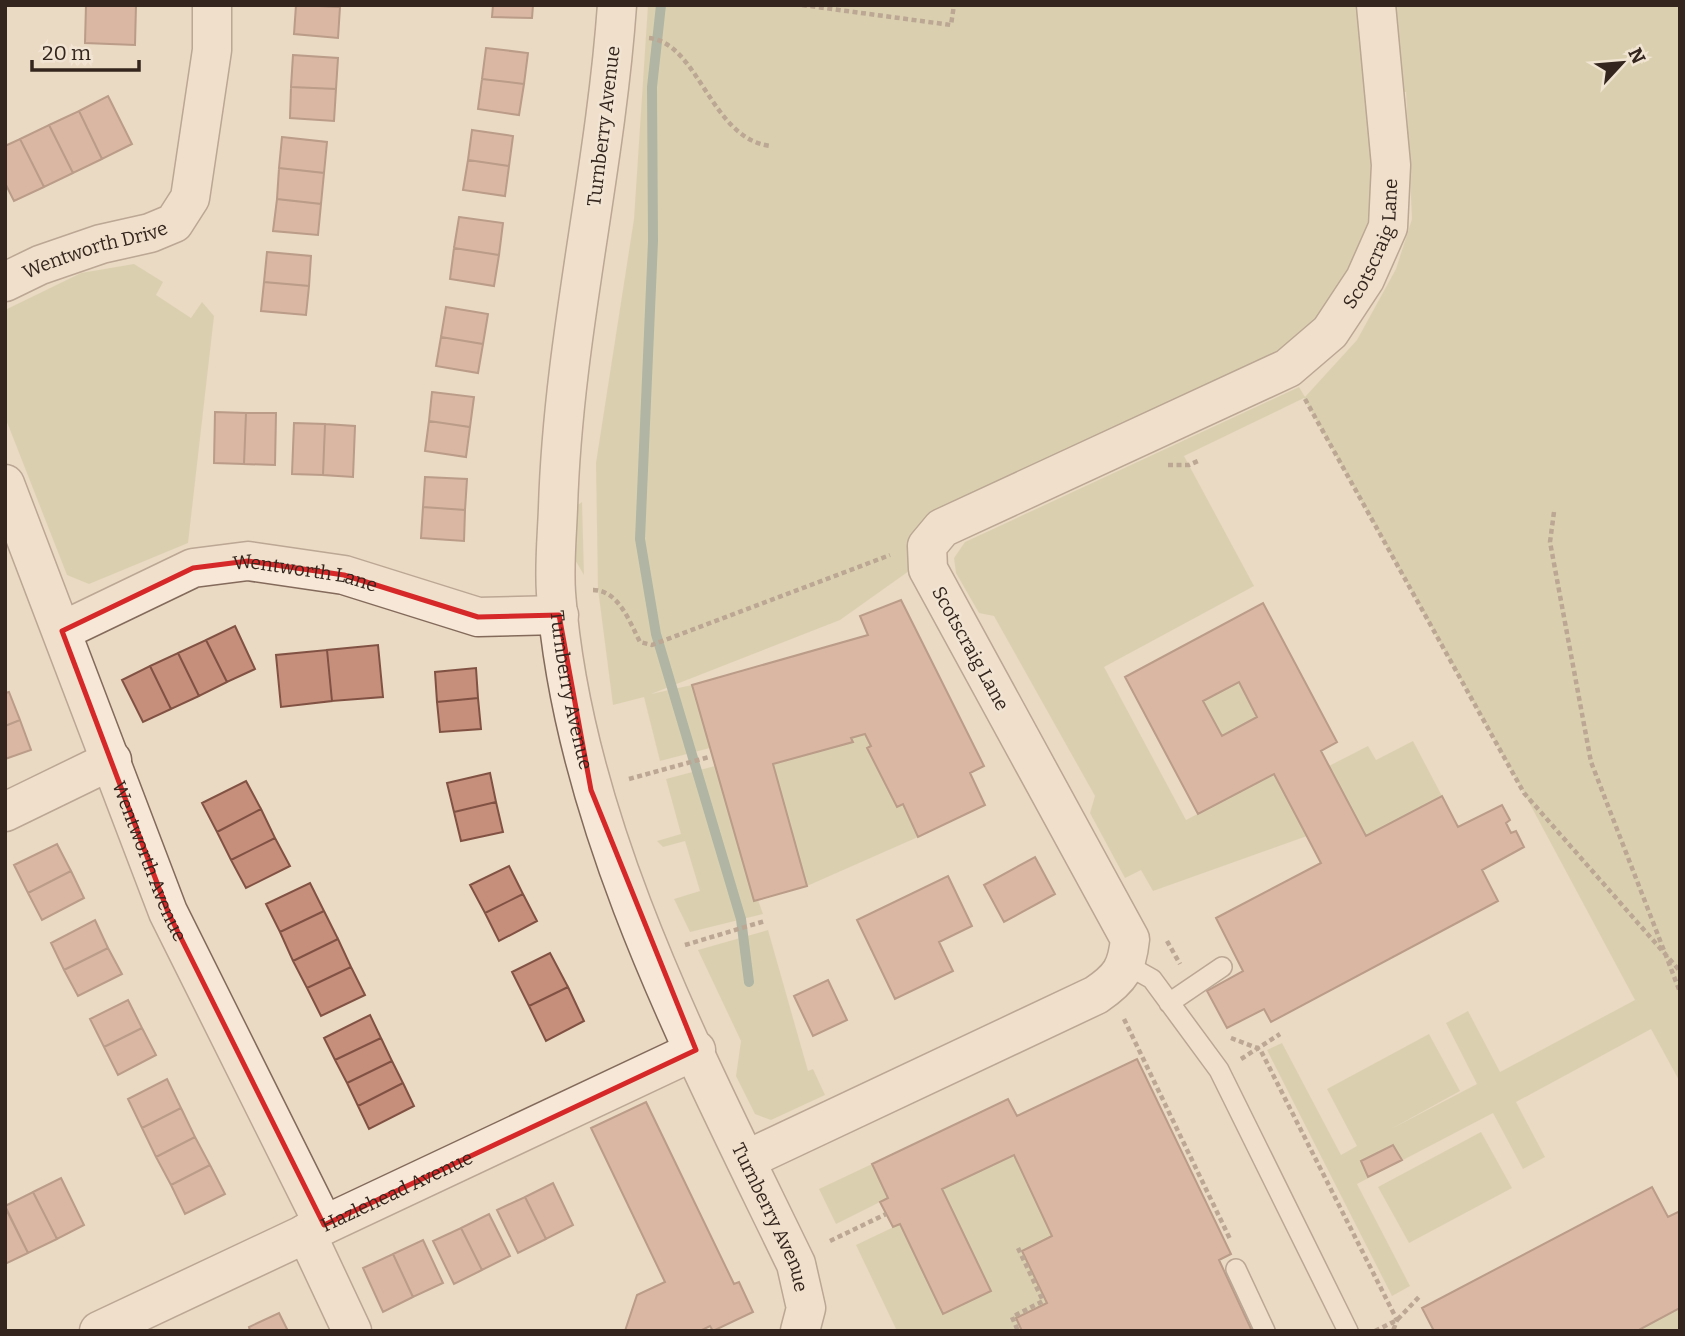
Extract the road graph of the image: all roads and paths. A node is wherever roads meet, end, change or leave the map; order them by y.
1 (212, 5) edge
2 (802, 5) edge
3 (954, 5) edge
4 (1376, 5) edge
5 (616, 20) edge
6 (771, 146) dead end
7 (5, 282) edge
8 (1288, 368) junction
9 (5, 484) edge
10 (1554, 512) dead end
11 (927, 546) junction
12 (557, 604) junction
13 (62, 631) junction
14 (709, 757) dead end
15 (112, 760) junction
16 (591, 790) junction
17 (5, 812) edge
18 (765, 921) dead end
19 (1165, 937) dead end
20 (654, 957) junction
21 (1668, 958) junction
22 (1222, 967) dead end
23 (1680, 971) edge
24 (1118, 976) junction
25 (1192, 985) junction
26 (1680, 992) edge
27 (1170, 1003) junction
28 (1219, 1034) dead end
29 (1280, 1034) dead end
30 (1260, 1049) junction
31 (696, 1050) junction
32 (1219, 1070) junction
33 (746, 1160) junction
34 (886, 1214) dead end
35 (315, 1229) junction
36 (830, 1241) dead end
37 (1018, 1248) dead end
38 (1236, 1269) joint
39 (1419, 1297) dead end
40 (1397, 1320) junction
41 (99, 1331) edge
42 (352, 1331) edge
43 (800, 1331) edge
44 (1018, 1331) edge
45 (1265, 1331) edge
46 (1348, 1331) edge
47 (1375, 1331) edge
48 (1393, 1331) edge

1 - 7 street, Wentworth Drive
2 - 3 path
4 - 8 street, Scotscraig Lane
5 - 6 path
5 - 12 street, Turnberry Avenue
8 - 11 street, Scotscraig Lane
8 - 21 path
9 - 13 street, Wentworth Avenue
10 - 21 path
11 - 12 path
11 - 24 street, Scotscraig Lane
12 - 13 street, Wentworth Lane
12 - 16 street, Turnberry Avenue
13 - 15 street, Wentworth Avenue
14 - 16 path
15 - 17 street
15 - 35 street, Wentworth Avenue
16 - 20 street, Turnberry Avenue
18 - 20 path
19 - 25 path
20 - 31 street, Turnberry Avenue
21 - 23 path
21 - 26 path
22 - 25 lane
24 - 27 lane
24 - 33 street
24 - 38 path
25 - 27 lane
27 - 32 lane
28 - 30 path
29 - 30 path
30 - 32 path
30 - 40 path
31 - 33 street, Turnberry Avenue
31 - 35 street, Hazlehead Avenue
32 - 46 lane
33 - 43 street, Turnberry Avenue
34 - 36 path
35 - 41 street, Hazlehead Avenue
35 - 42 street, Wentworth Avenue
37 - 44 path
38 - 45 lane
39 - 40 path
40 - 47 path
40 - 48 path

